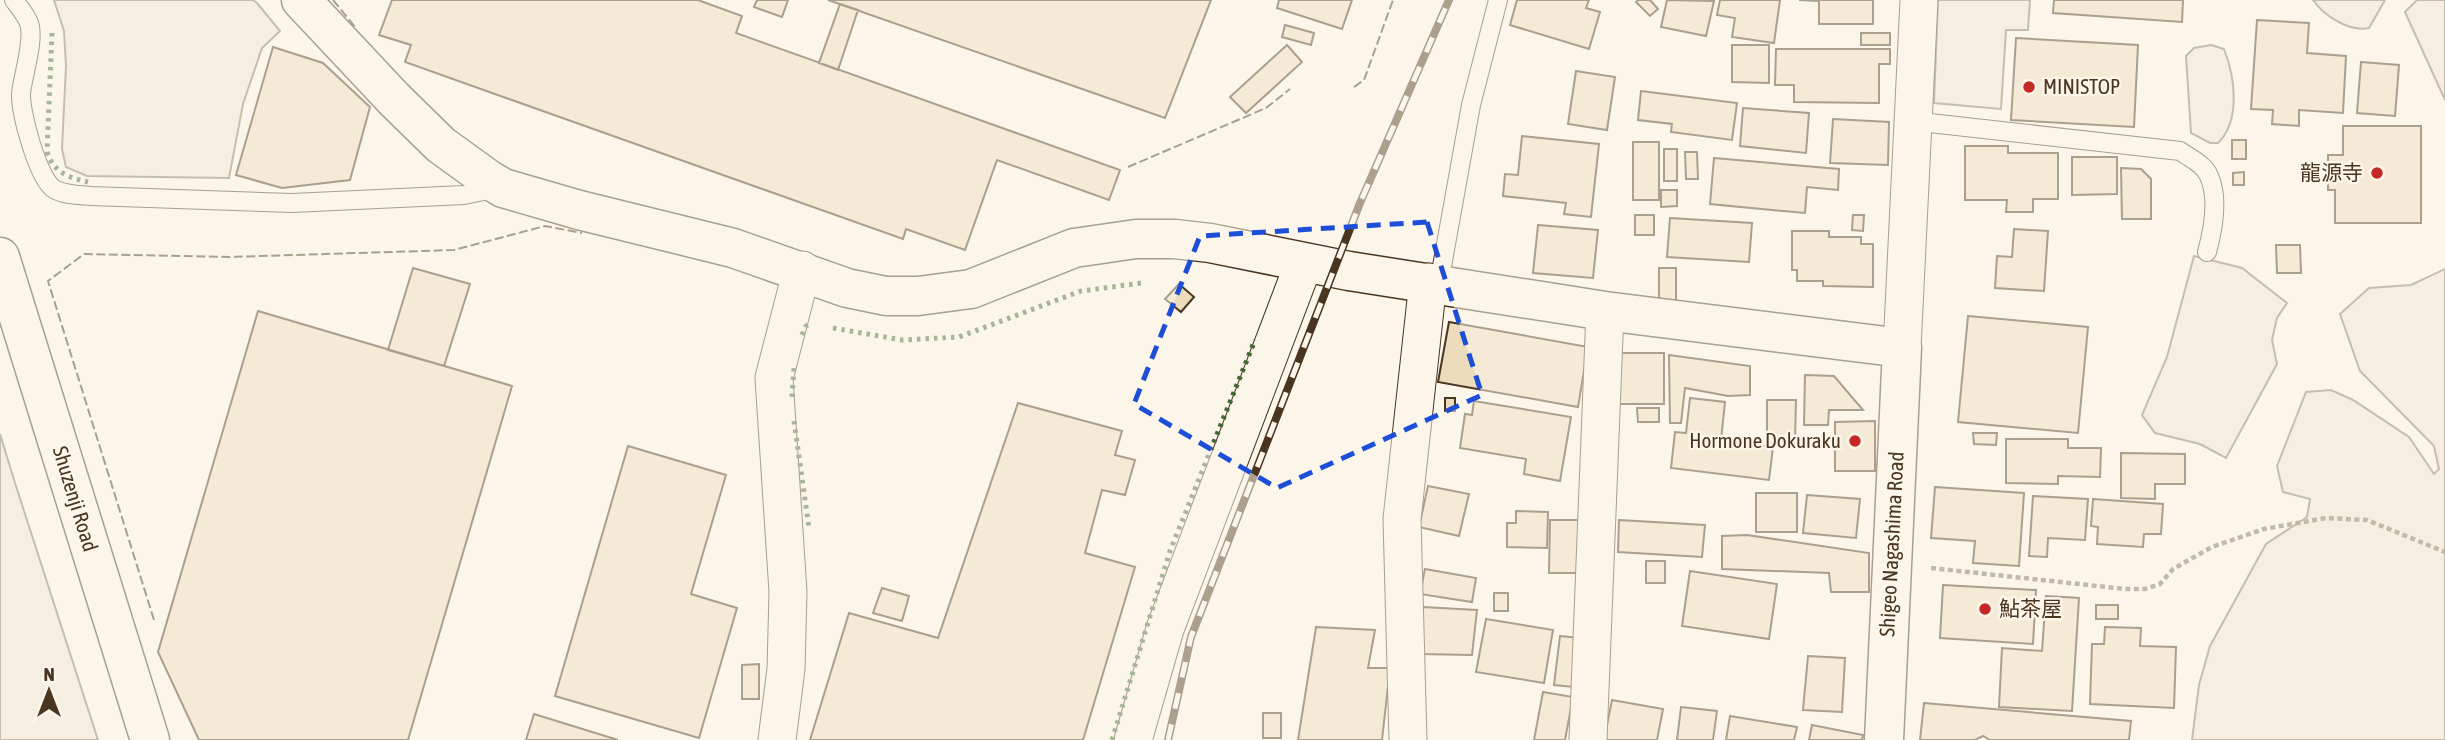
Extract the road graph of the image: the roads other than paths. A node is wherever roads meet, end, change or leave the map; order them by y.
1 (14, 0) edge
2 (301, 0) edge
3 (1498, 0) edge
4 (1919, 0) edge
5 (1912, 121) junction
6 (503, 188) junction
7 (2207, 252) dead end
8 (0, 257) edge
9 (1304, 263) junction
10 (802, 270) junction
11 (1433, 283) junction
12 (1605, 311) junction
13 (1902, 348) junction
14 (1415, 738) edge
15 (150, 740) edge
16 (777, 740) edge
17 (1133, 740) edge
18 (1588, 740) edge
19 (1884, 740) edge

1 - 6 lane
2 - 6 main road
3 - 11 lane
4 - 5 street
5 - 7 lane
5 - 13 street
6 - 10 main road
8 - 15 main road, Shuzenji Road
9 - 10 main road
9 - 11 main road
9 - 17 street
10 - 16 street
11 - 12 main road
11 - 14 street
12 - 13 main road
12 - 18 street
13 - 19 main road, Shigeo Nagashima Road

